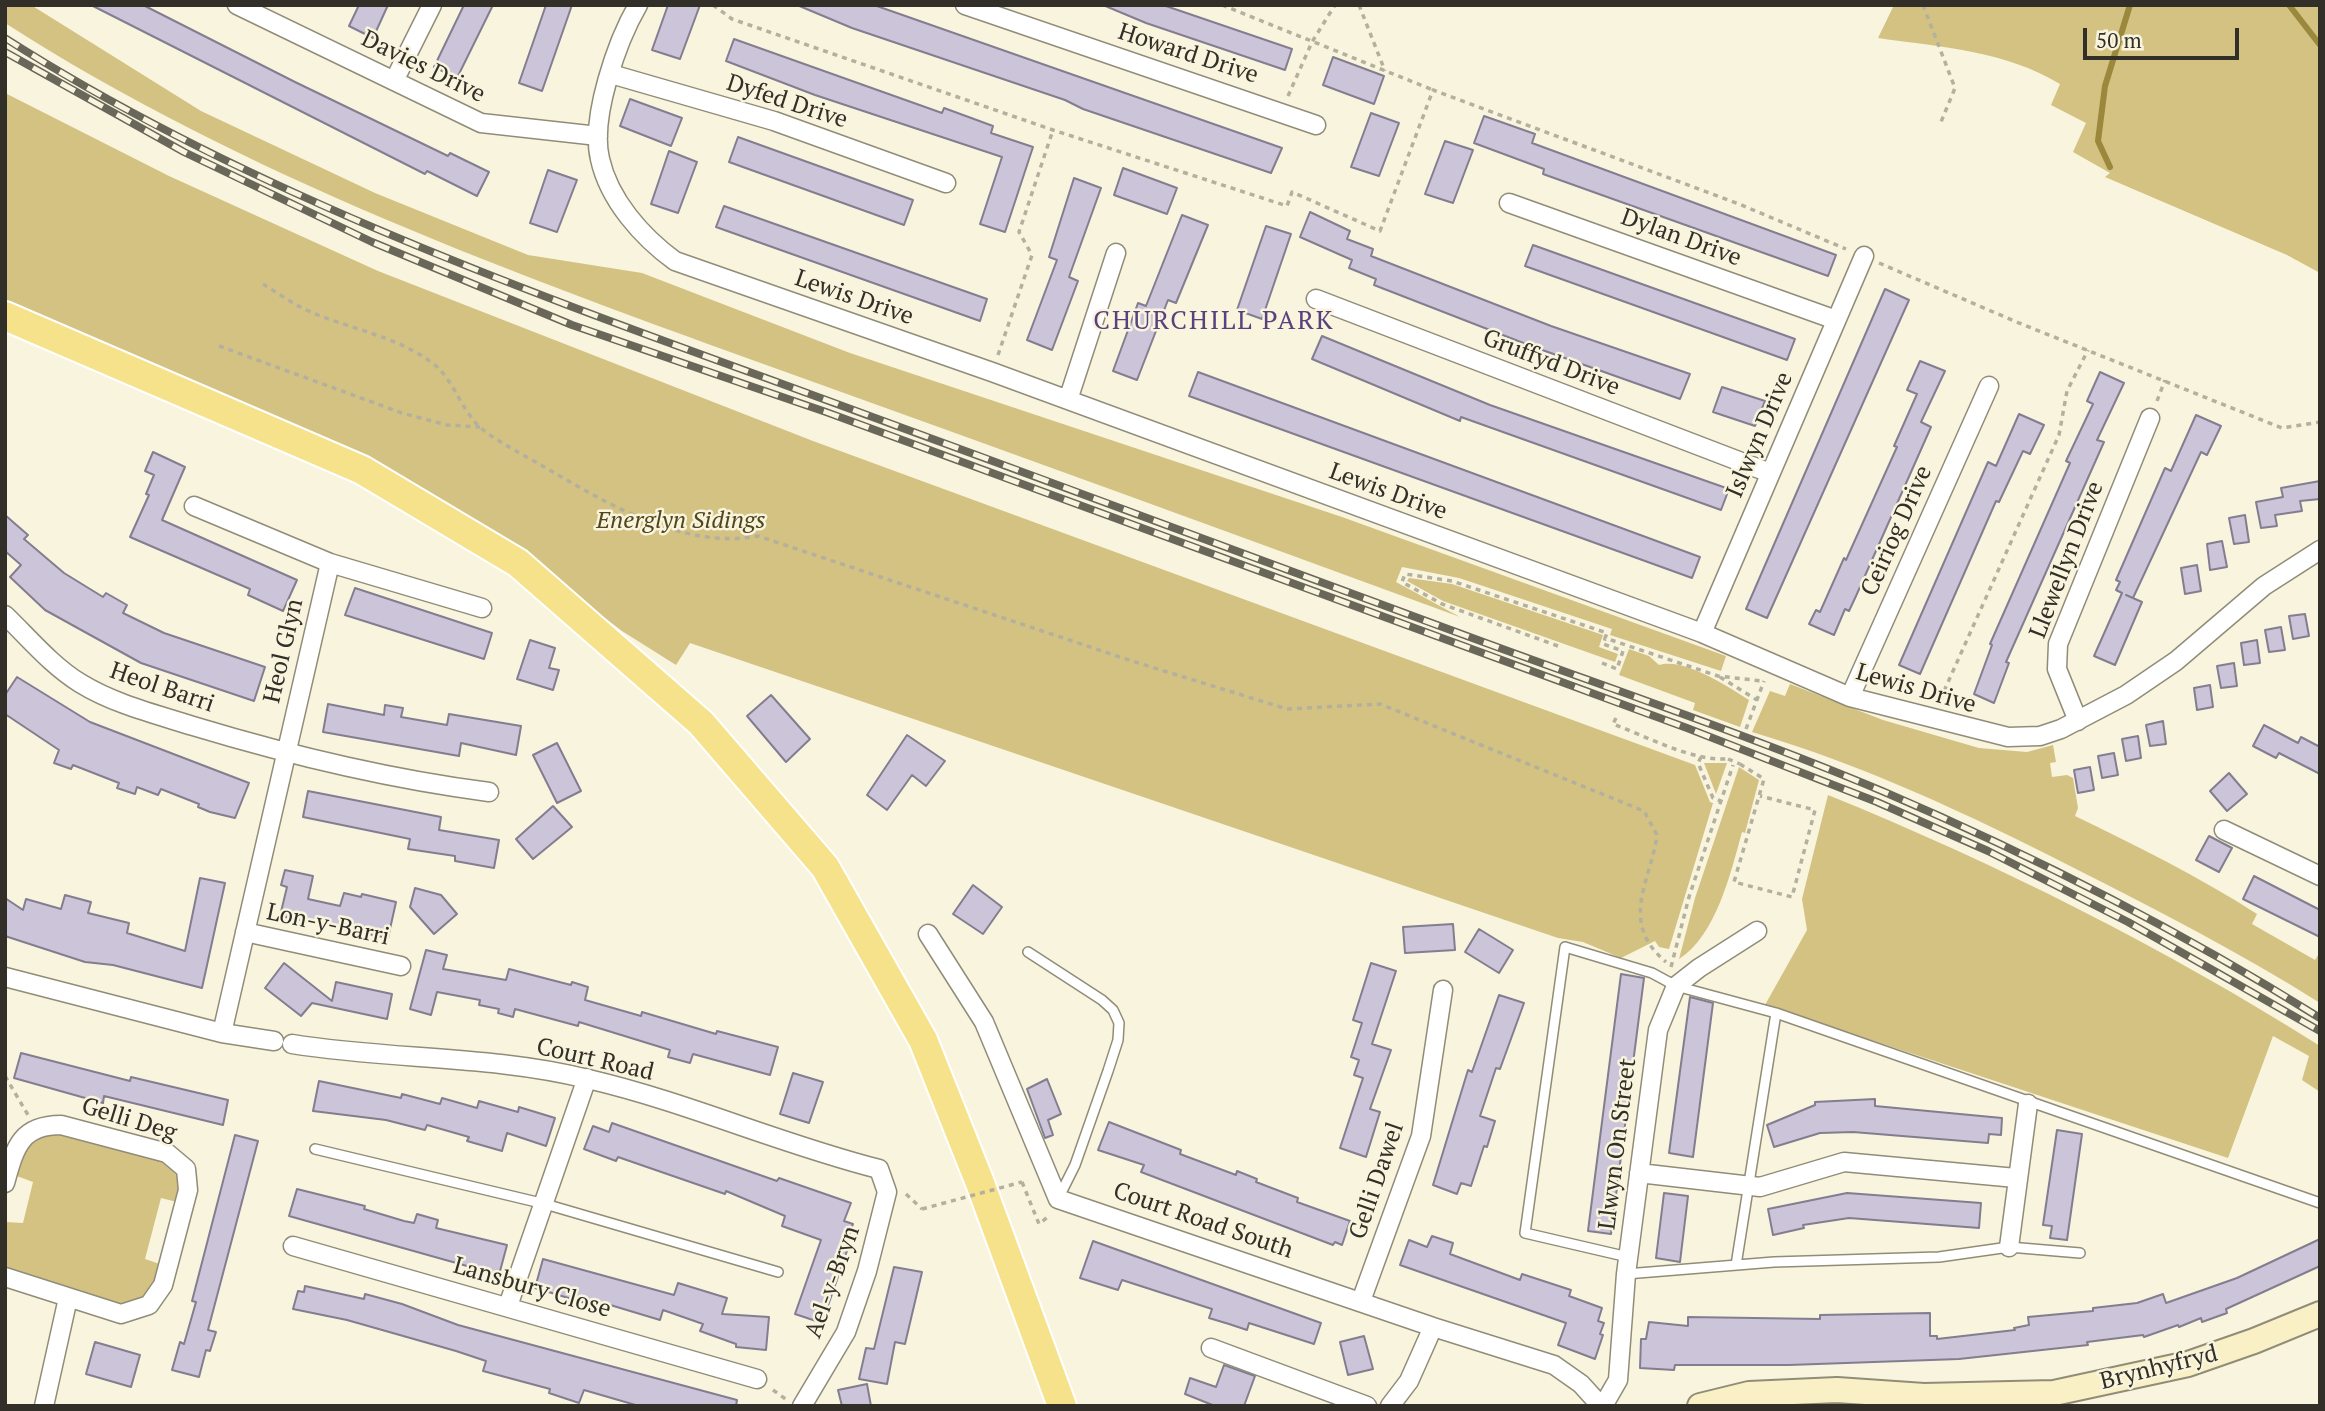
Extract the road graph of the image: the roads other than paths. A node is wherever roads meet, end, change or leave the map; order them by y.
1 (238, 5) edge
2 (432, 5) edge
3 (638, 5) edge
4 (965, 5) edge
5 (611, 74) junction
6 (394, 81) junction
7 (1316, 125) dead end
8 (597, 136) junction
9 (946, 183) dead end
10 (1509, 203) dead end
11 (1116, 253) dead end
12 (1864, 256) road end
13 (1315, 299) dead end
14 (5, 317) edge
15 (1836, 320) junction
16 (1989, 386) dead end
17 (1068, 400) junction
18 (2150, 418) road end
19 (1770, 473) junction
20 (194, 506) dead end
21 (2320, 550) edge
22 (330, 563) junction
23 (482, 608) dead end
24 (5, 615) edge
25 (1702, 634) junction
26 (1850, 697) junction
27 (2078, 721) junction
28 (286, 751) junction
29 (489, 792) dead end
30 (2224, 830) dead end
31 (2320, 876) edge
32 (1757, 931) dead end
33 (245, 932) junction
34 (928, 934) dead end
35 (1028, 951) dead end
36 (401, 966) dead end
37 (5, 977) edge
38 (1676, 986) junction
39 (1443, 990) dead end
40 (1776, 1013) junction
41 (222, 1033) junction
42 (587, 1078) junction
43 (2028, 1104) junction
44 (315, 1149) dead end
45 (878, 1169) joint
46 (1639, 1173) junction
47 (2016, 1178) junction
48 (5, 1183) edge
49 (1749, 1186) junction
50 (1058, 1199) junction
51 (2320, 1203) edge
52 (545, 1204) junction
53 (293, 1246) dead end
54 (2009, 1247) junction
55 (2080, 1253) dead end
56 (1736, 1265) junction
57 (1627, 1266) junction
58 (778, 1272) dead end
59 (5, 1277) edge
60 (68, 1298) junction
61 (1361, 1301) junction
62 (508, 1306) junction
63 (2320, 1314) edge
64 (1433, 1327) junction
65 (1211, 1348) dead end
66 (757, 1379) road end
67 (1924, 1401) edge
68 (44, 1406) edge
69 (802, 1406) edge
70 (1062, 1406) edge
71 (1367, 1406) edge
72 (1390, 1406) edge
73 (1602, 1406) edge
74 (1700, 1406) edge

1 - 6 street, Davies Drive
2 - 6 street
3 - 5 street, Lewis Drive
4 - 7 street, Howard Drive
5 - 8 street, Lewis Drive
5 - 9 street, Dyfed Drive
6 - 8 street, Davies Drive
8 - 17 street, Lewis Drive
10 - 15 street, Dylan Drive
11 - 17 street
12 - 15 street, Islwyn Drive
13 - 19 street, Gruffyd Drive
14 - 70 main road
15 - 19 street, Islwyn Drive
16 - 26 street, Ceiriog Drive
17 - 25 street, Lewis Drive
18 - 27 street, Llewellyn Drive
19 - 25 street, Islwyn Drive
20 - 22 street
21 - 27 street, Lewis Drive
22 - 23 street
22 - 28 street, Heol Glyn
24 - 28 street, Heol Barri
25 - 26 street, Lewis Drive
26 - 27 street, Lewis Drive
28 - 29 street, Heol Barri
28 - 33 street
30 - 31 street
32 - 38 street
33 - 36 street, Lon-y-Barri
33 - 41 street
34 - 50 street
35 - 50 lane
37 - 41 street, Court Road
38 - 40 lane
38 - 46 street, Llwyn On Street
38 - 57 lane
39 - 61 street, Gelli Dawel
40 - 43 lane
40 - 49 lane
41 - 42 street, Court Road
42 - 45 street, Court Road
42 - 52 street
43 - 47 street
43 - 51 lane
44 - 52 lane
45 - 69 street, Ael-y-Bryn
46 - 49 street
46 - 57 street, Llwyn On Street
47 - 49 street
47 - 54 street
48 - 60 street, Gelli Deg
49 - 56 lane
50 - 61 street, Court Road South
52 - 58 lane
52 - 62 street
53 - 62 street, Lansbury Close
54 - 55 lane
54 - 56 lane
56 - 57 lane
57 - 73 street, Llwyn On Street
59 - 60 street, Gelli Deg
60 - 68 street
61 - 64 street, Court Road South
62 - 66 street, Lansbury Close
63 - 67 main road, Brynhyfryd
64 - 72 street
64 - 73 street, Court Road South
65 - 71 street
67 - 74 main road, Brynhyfryd

